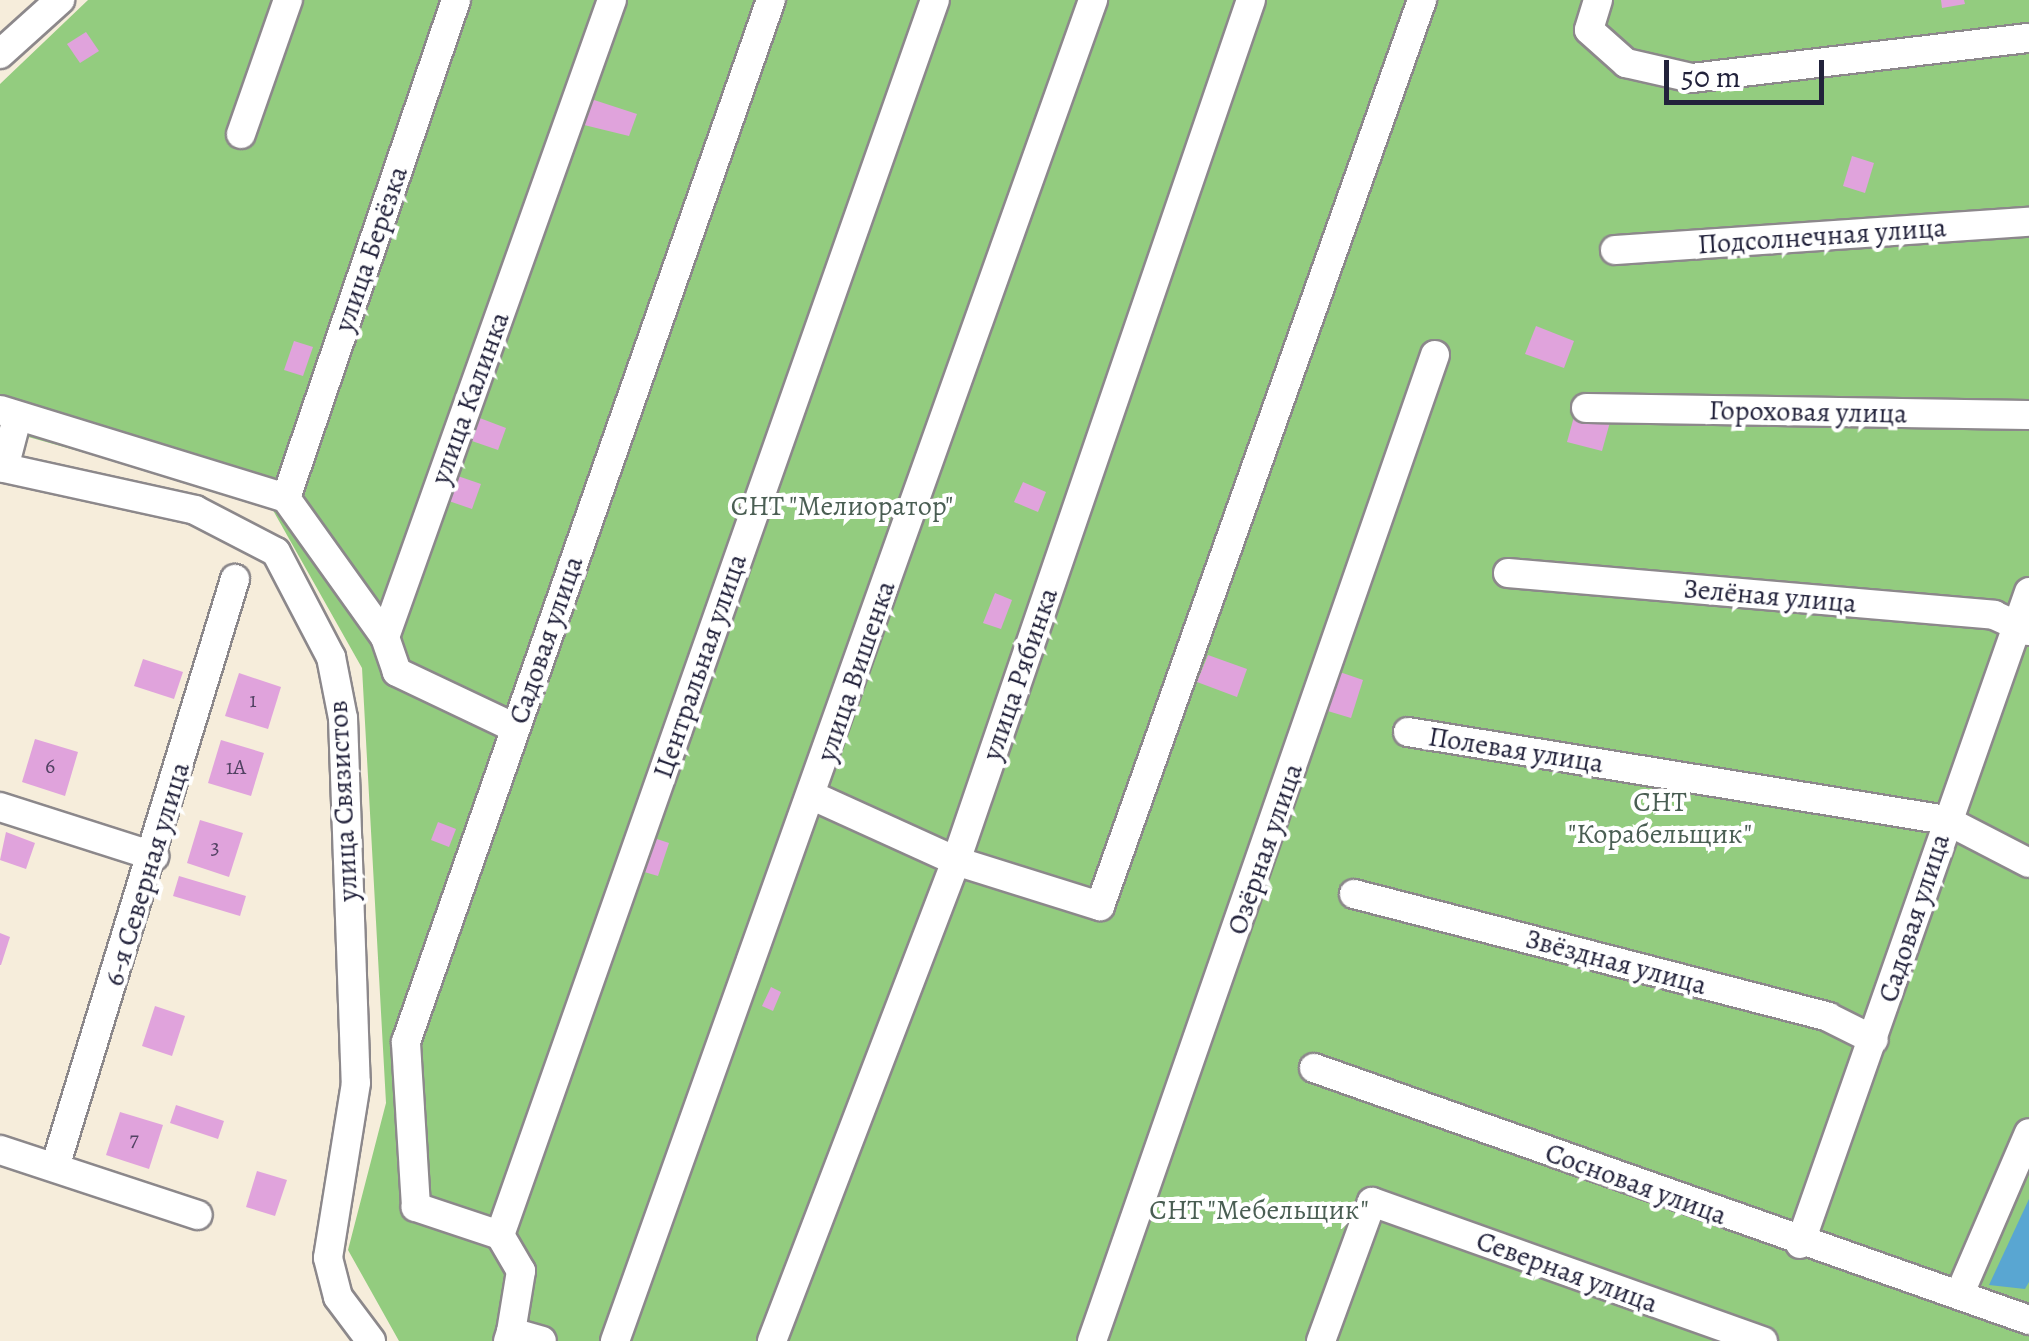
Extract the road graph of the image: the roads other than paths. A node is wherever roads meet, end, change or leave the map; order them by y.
1 (60, 0) edge
2 (288, 0) edge
3 (456, 0) edge
4 (612, 0) edge
5 (771, 0) edge
6 (934, 0) edge
7 (1093, 0) edge
8 (1251, 0) edge
9 (1422, 0) edge
10 (1598, 0) edge
11 (2029, 38) edge
12 (0, 54) edge
13 (241, 134) dead end
14 (2029, 222) edge
15 (1615, 250) dead end
16 (1434, 355) dead end
17 (1586, 408) dead end
18 (8, 414) edge
19 (2029, 416) edge
20 (2, 467) edge
21 (286, 498) junction
22 (1508, 573) dead end
23 (235, 579) dead end
24 (2029, 592) edge
25 (2023, 627) edge
26 (385, 636) junction
27 (515, 728) junction
28 (1408, 732) dead end
29 (813, 796) junction
30 (0, 807) edge
31 (1946, 820) junction
32 (154, 856) junction
33 (956, 861) junction
34 (2029, 863) edge
35 (1354, 894) dead end
36 (1874, 1040) junction
37 (1314, 1068) dead end
38 (2029, 1133) edge
39 (0, 1150) edge
40 (54, 1167) junction
41 (198, 1215) dead end
42 (500, 1235) junction
43 (1800, 1244) junction
44 (1960, 1292) junction
45 (2029, 1320) edge
46 (509, 1337) edge
47 (371, 1341) edge
48 (542, 1341) edge
49 (615, 1341) edge
50 (772, 1341) edge
51 (1092, 1341) edge
52 (1321, 1341) edge
53 (1762, 1341) edge

1 - 12 street
2 - 13 street
3 - 21 street, улица Берёзка
4 - 26 street, улица Калинка
5 - 27 street, Садовая улица
6 - 42 street, Центральная улица
7 - 29 street, улица Вишенка
8 - 33 street, улица Рябинка
9 - 33 street
10 - 11 street
14 - 15 street, Подсолнечная улица
16 - 51 street, Озёрная улица
17 - 19 street, Гороховая улица
18 - 20 street
18 - 21 street
20 - 47 street, улица Связистов
21 - 26 street
22 - 25 street, Зелёная улица
23 - 32 street, 6-я Северная улица
24 - 25 street, Садовая улица
25 - 31 street, Садовая улица
26 - 27 street
27 - 42 street, Садовая улица
28 - 31 street, Полевая улица
29 - 33 street
29 - 49 street, улица Вишенка
30 - 32 street
31 - 34 street, Полевая улица
31 - 36 street, Садовая улица
32 - 40 street, 6-я Северная улица
33 - 50 street, улица Рябинка
35 - 36 street, Звёздная улица
36 - 43 street, Садовая улица
37 - 43 street, Сосновая улица
38 - 44 street
39 - 40 street
40 - 41 street
42 - 46 street
43 - 44 street, Сосновая улица
44 - 45 street, Сосновая улица
46 - 48 street
52 - 53 street, Северная улица

